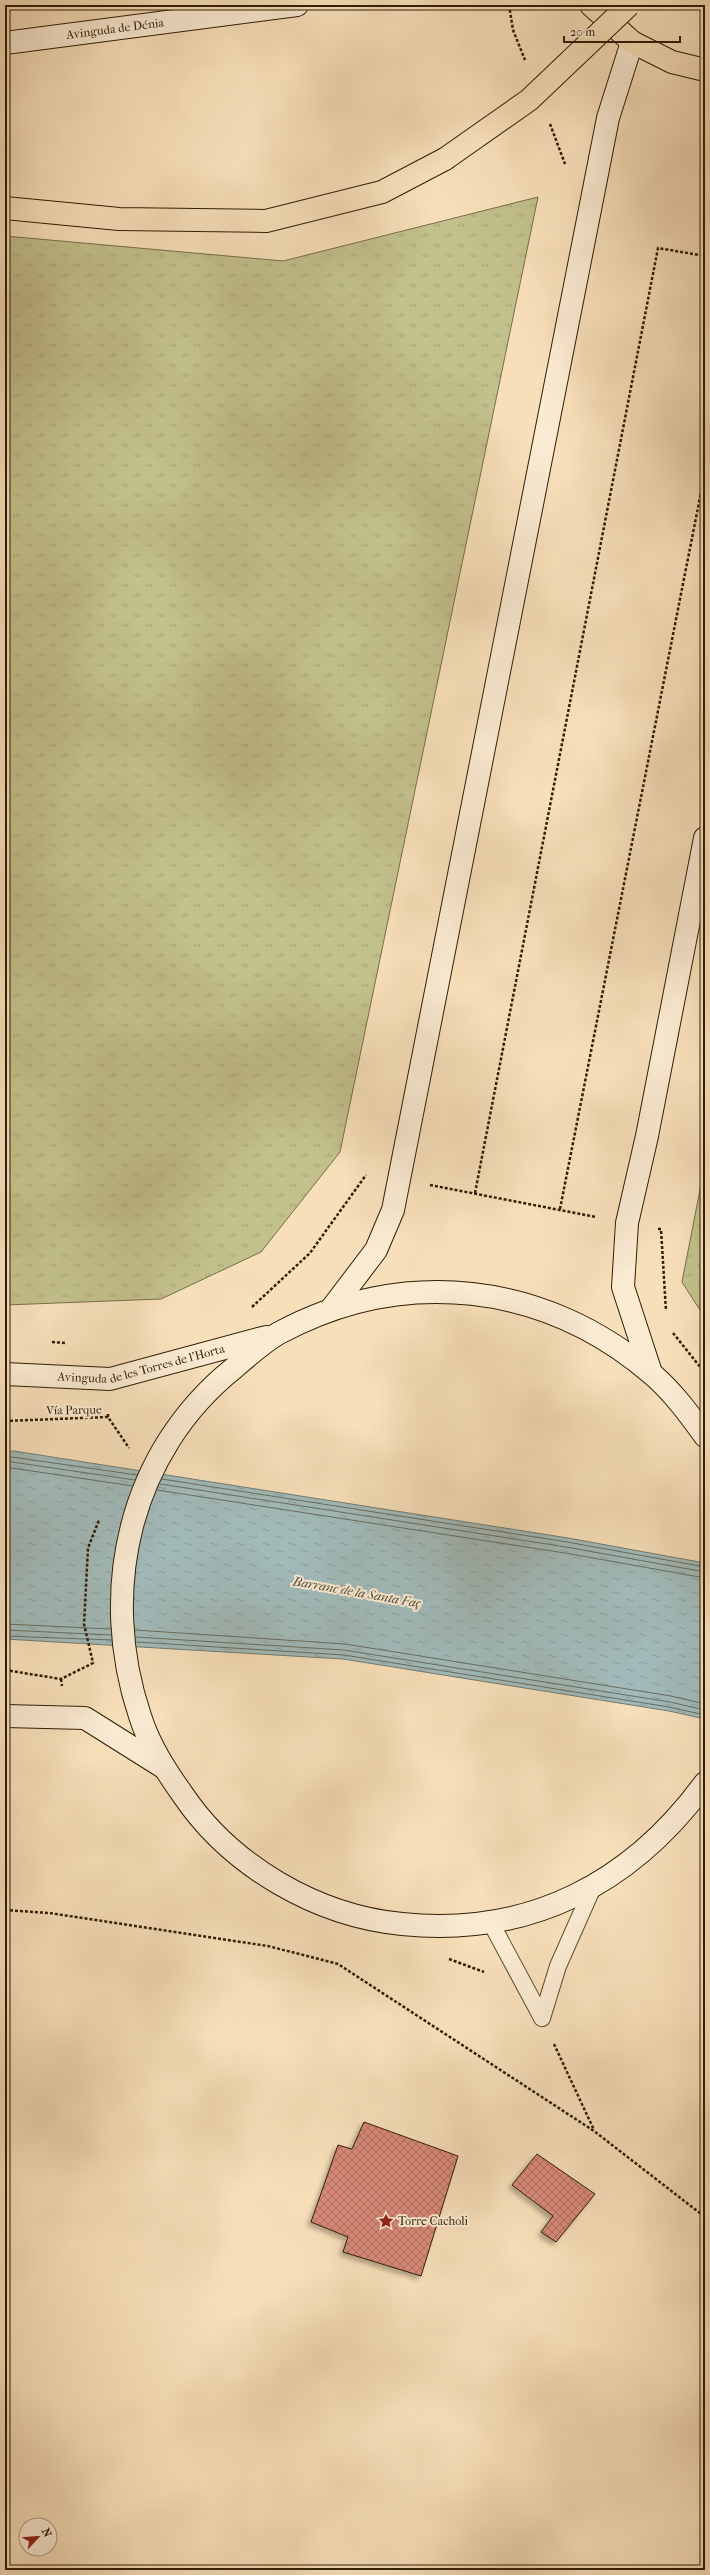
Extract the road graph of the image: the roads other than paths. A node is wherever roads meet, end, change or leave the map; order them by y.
1 (297, 5) edge
2 (591, 5) edge
3 (628, 5) edge
4 (632, 42) junction
5 (5, 43) edge
6 (705, 70) edge
7 (5, 208) edge
8 (705, 838) edge
9 (332, 1308) junction
10 (275, 1335) junction
11 (651, 1373) junction
12 (5, 1374) edge
13 (705, 1436) edge
14 (5, 1716) edge
15 (163, 1767) junction
16 (705, 1783) edge
17 (592, 1887) junction
18 (491, 1923) junction

1 - 5 main road, Avinguda de Dénia
2 - 4 main road
3 - 7 main road, bridge
4 - 6 main road
4 - 9 main road
8 - 11 main road
9 - 10 main road
9 - 11 main road
10 - 12 main road, Avinguda de les Torres de l'Horta
10 - 15 main road
11 - 13 main road
14 - 15 main road
15 - 18 main road
16 - 17 main road
17 - 18 main road
17 - 18 lane

